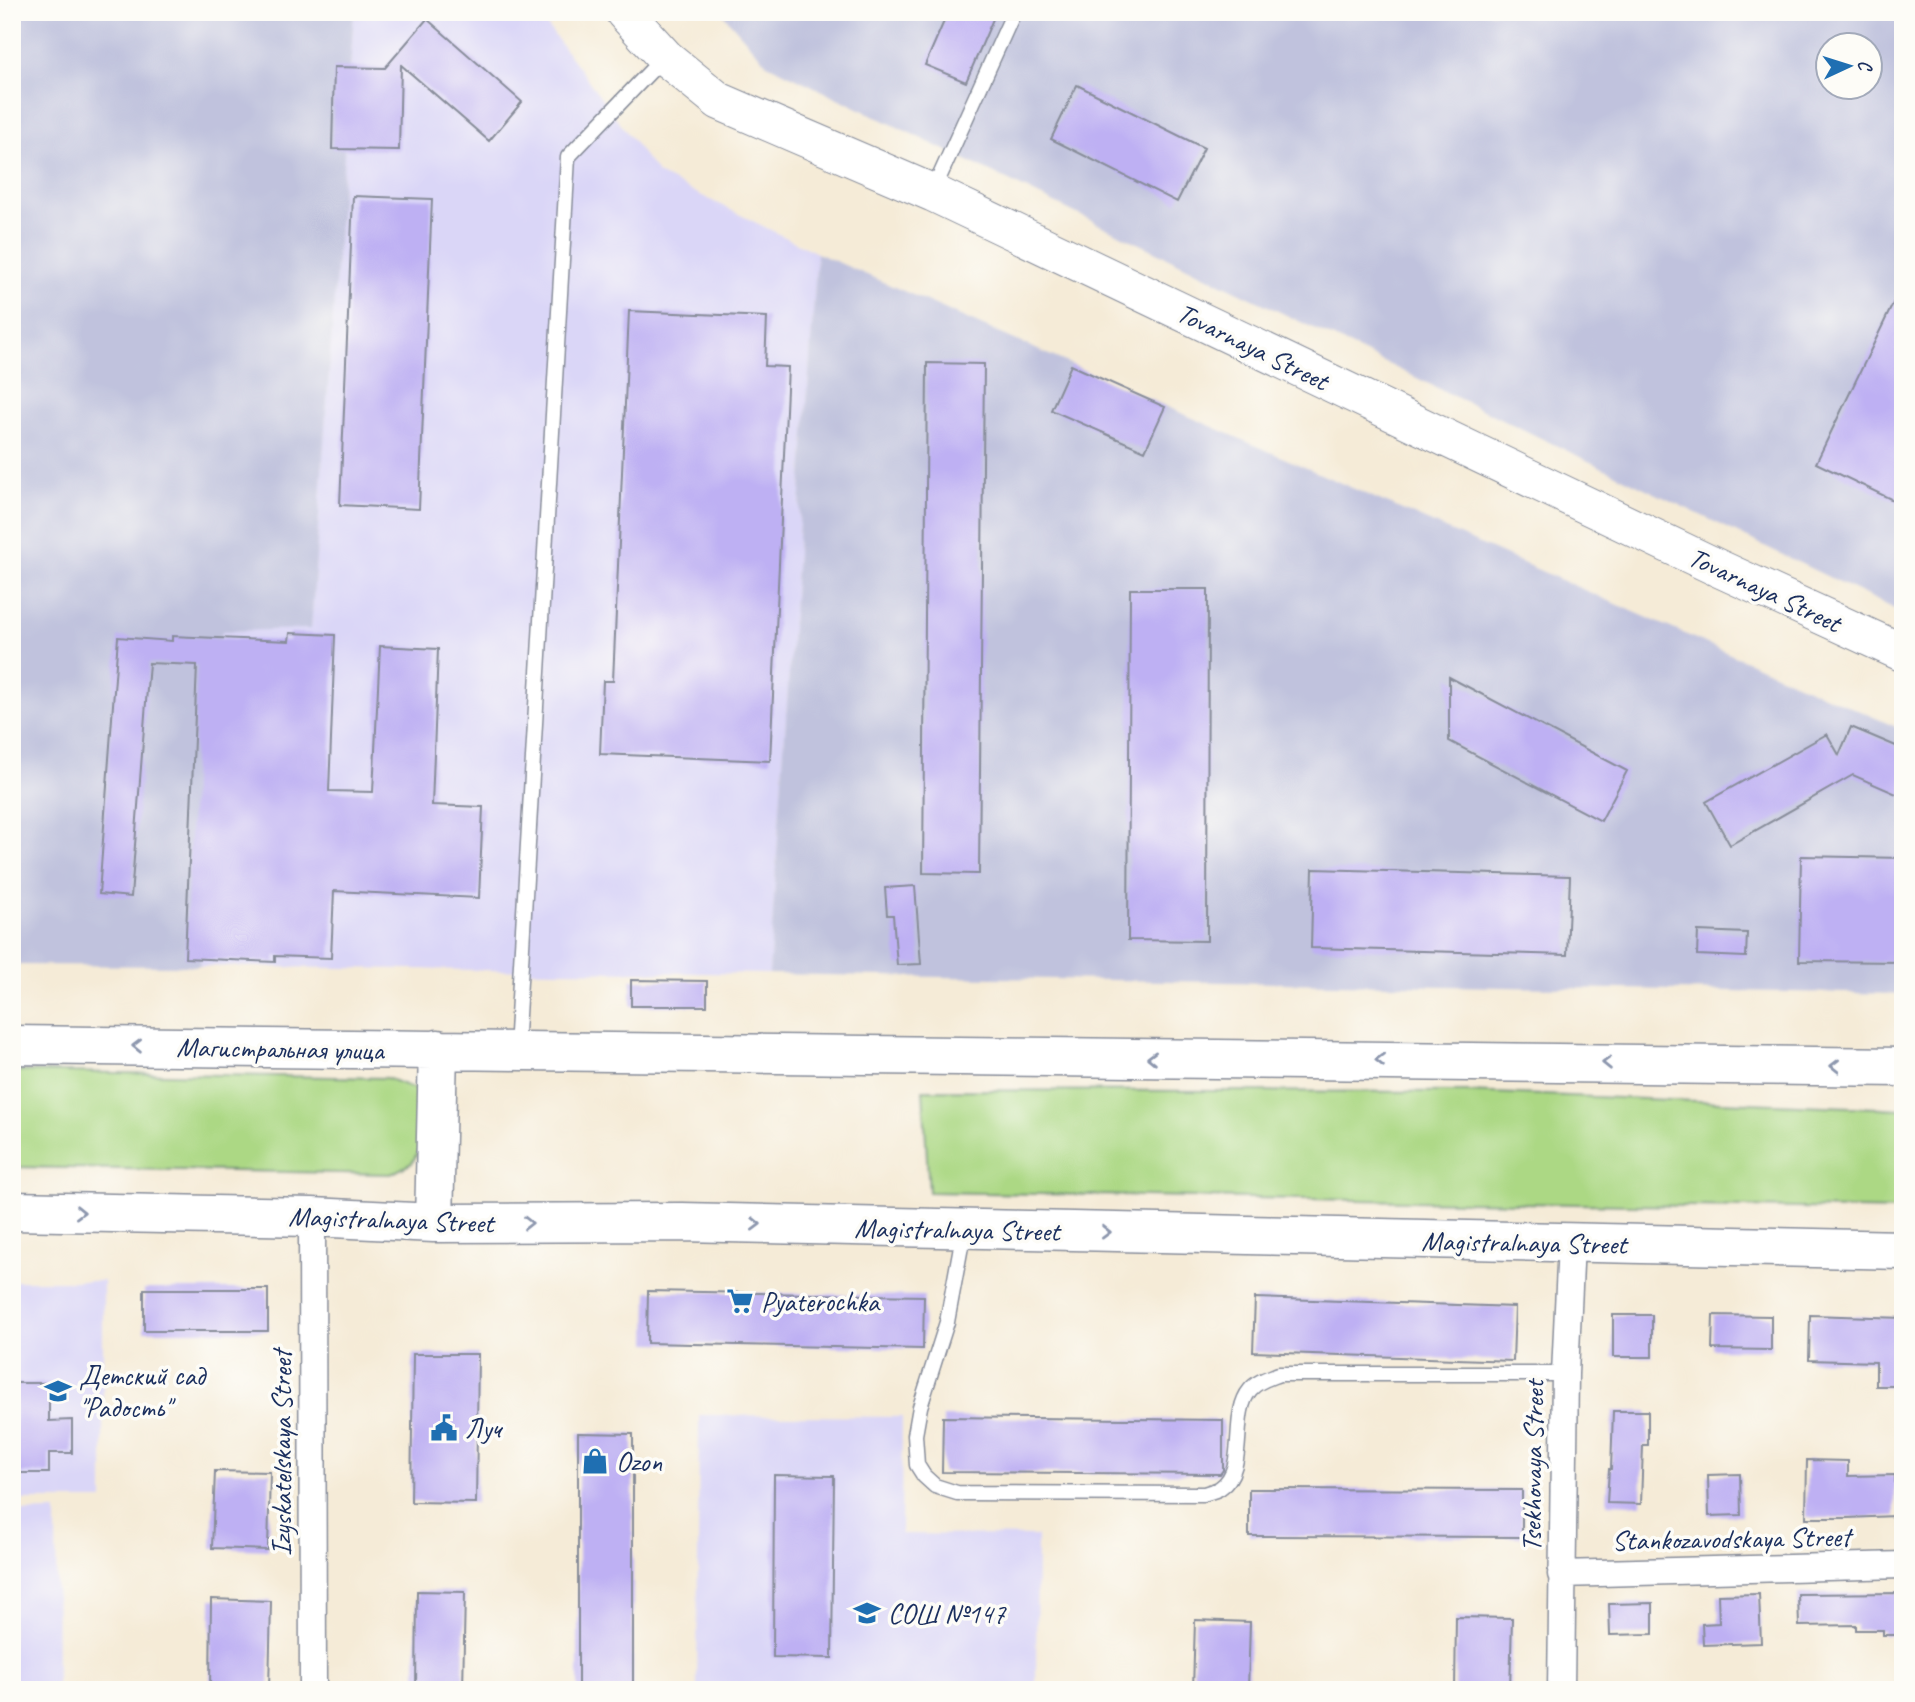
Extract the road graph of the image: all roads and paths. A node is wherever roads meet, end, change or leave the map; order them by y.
1 (624, 12) edge
2 (1014, 12) edge
3 (665, 57) junction
4 (933, 192) junction
5 (1903, 653) edge
6 (12, 1045) edge
7 (438, 1049) junction
8 (516, 1051) junction
9 (1903, 1067) edge
10 (12, 1211) edge
11 (312, 1217) junction
12 (434, 1223) junction
13 (965, 1229) junction
14 (1571, 1243) junction
15 (1903, 1250) edge
16 (1565, 1374) junction
17 (1903, 1565) edge
18 (1561, 1574) junction
19 (313, 1690) edge
20 (1561, 1690) edge

1 - 3 street, Tovarnaya Street
2 - 4 lane
3 - 4 street, Tovarnaya Street
3 - 8 lane
4 - 5 street, Tovarnaya Street
7 -> 6 main road, Магистральная улица
7 - 8 main road, Магистральная улица
7 - 12 main road
9 -> 8 main road, Магистральная улица
10 -> 11 main road, Magistralnaya Street
11 - 12 main road, Magistralnaya Street
11 - 19 street, Izyskatelskaya Street
12 -> 13 main road, Magistralnaya Street
13 -> 14 main road, Magistralnaya Street
13 - 16 lane
14 - 15 main road, Magistralnaya Street
14 - 16 street, Tsekhovaya Street
16 - 18 street, Tsekhovaya Street
17 - 18 street, Stankozavodskaya Street
18 - 20 street, Tsekhovaya Street

